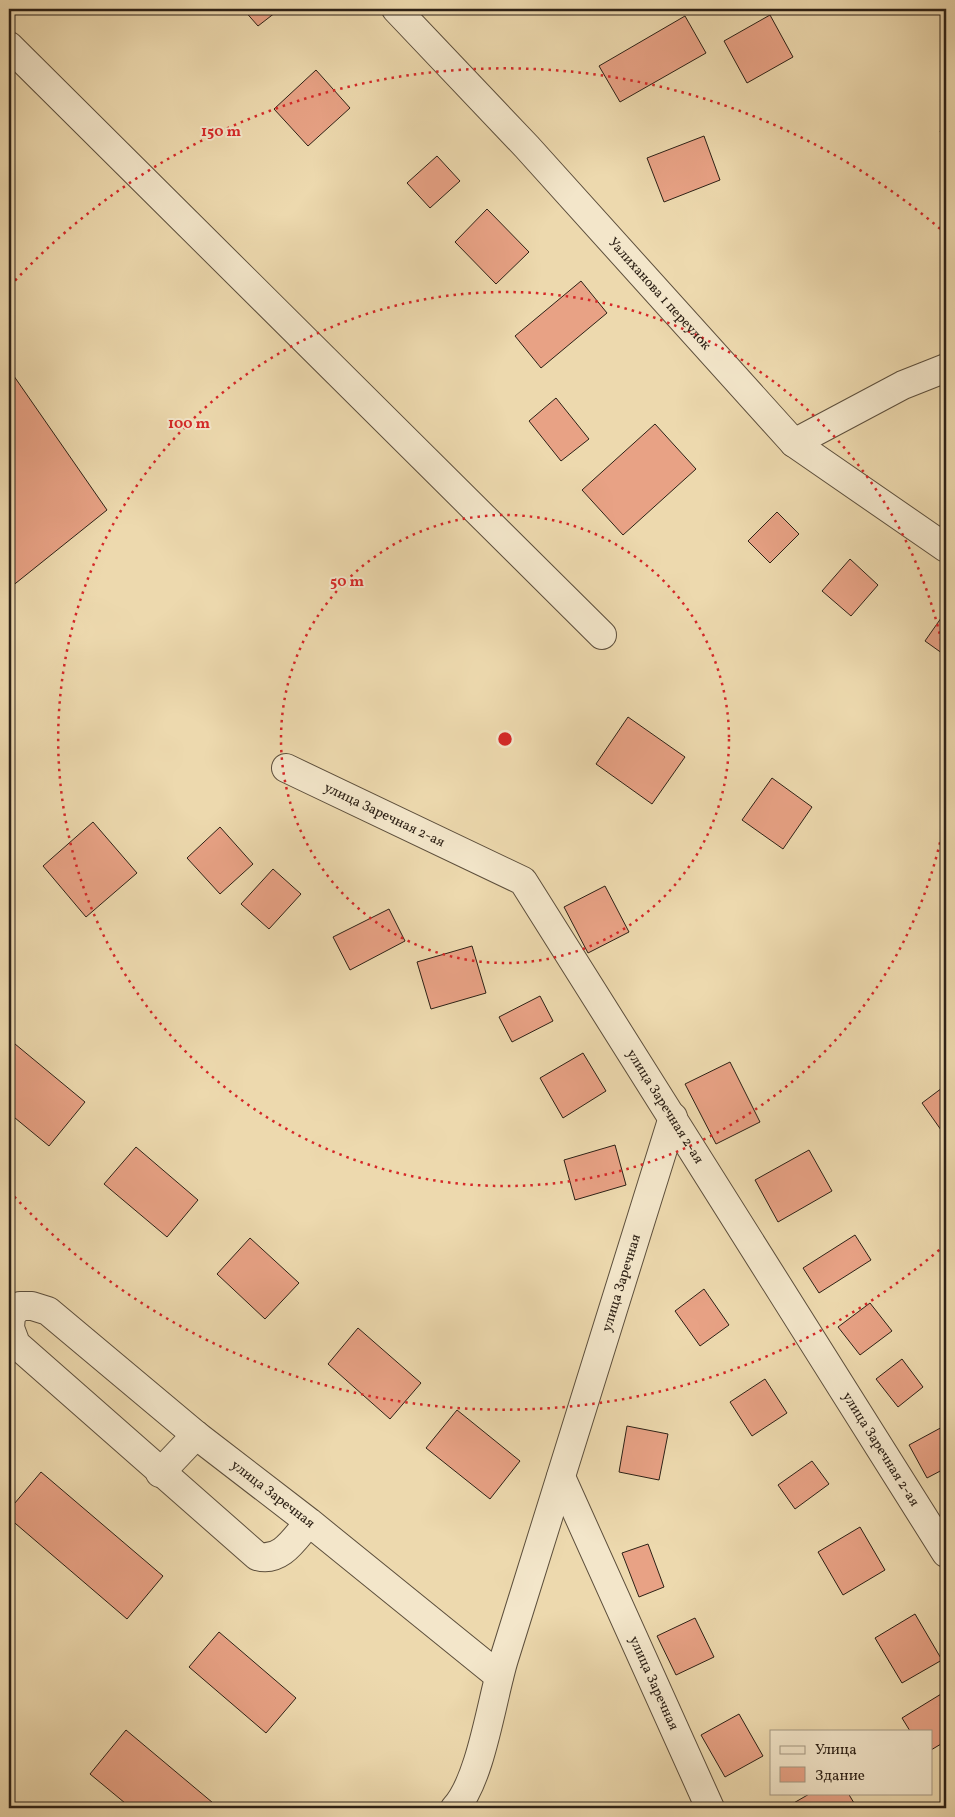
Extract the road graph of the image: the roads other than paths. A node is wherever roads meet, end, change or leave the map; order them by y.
1 (396, 9) edge
2 (9, 46) edge
3 (946, 368) edge
4 (794, 443) junction
5 (946, 548) edge
6 (602, 635) dead end
7 (286, 768) dead end
8 (673, 1117) junction
9 (196, 1436) junction
10 (160, 1473) junction
11 (561, 1477) junction
12 (309, 1522) junction
13 (946, 1553) edge
14 (498, 1676) junction
15 (455, 1808) edge
16 (710, 1808) edge

1 - 4 street, Уалиханова 1 переулок
2 - 6 street
3 - 4 street
4 - 5 street, Уалиханова 1 переулок
7 - 8 street, улица Заречная 2-ая
8 - 11 street, улица Заречная
8 - 13 street, улица Заречная 2-ая
9 - 10 street
9 - 10 street, улица Заречная
9 - 12 street, улица Заречная
10 - 12 street
11 - 14 street, улица Заречная
11 - 16 street, улица Заречная
12 - 14 street, улица Заречная
14 - 15 street, улица Заречная

